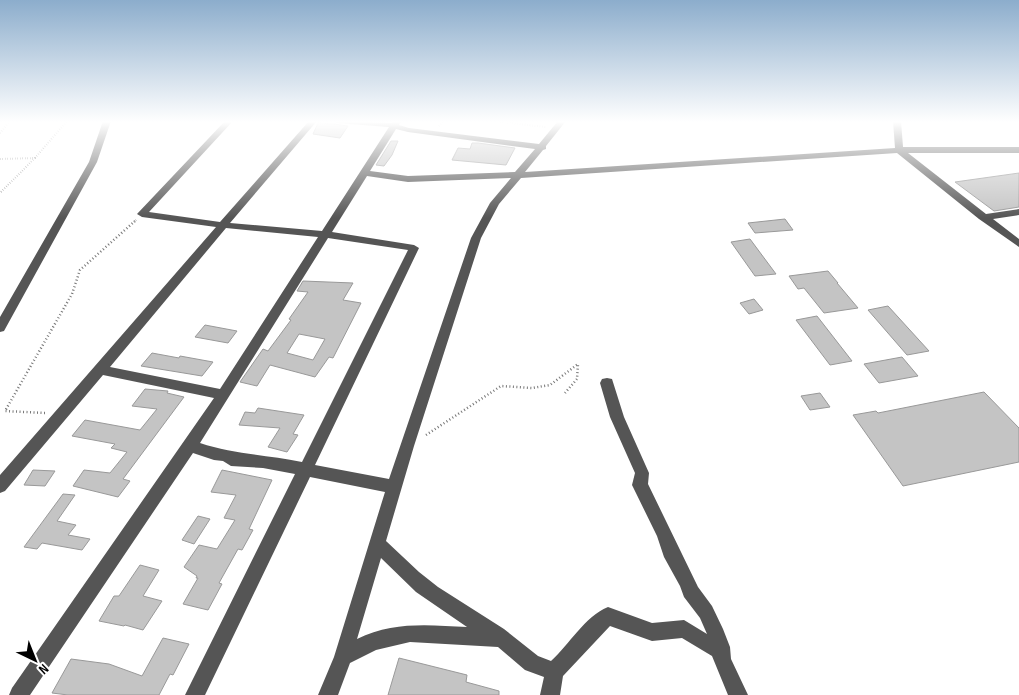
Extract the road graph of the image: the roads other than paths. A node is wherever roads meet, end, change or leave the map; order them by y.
1 (96, 153) edge
2 (199, 153) edge
3 (285, 153) edge
4 (376, 153) edge
5 (537, 153) edge
6 (845, 153) edge
7 (903, 153) edge
8 (364, 173) junction
9 (519, 174) junction
10 (1019, 212) edge
11 (983, 217) junction
12 (222, 225) junction
13 (324, 234) junction
14 (1019, 244) edge
15 (0, 328) edge
16 (101, 370) junction
17 (607, 383) dead end
18 (224, 395) junction
19 (190, 446) junction
20 (306, 470) junction
21 (0, 486) edge
22 (394, 487) junction
23 (377, 544) junction
24 (500, 638) junction
25 (721, 647) junction
26 (343, 656) junction
27 (554, 671) junction
28 (19, 695) edge
29 (194, 695) edge
30 (328, 695) edge
31 (550, 695) edge
32 (738, 695) edge

1 - 15 street
2 - 12 street
3 - 12 street
4 - 8 street
5 - 9 street
6 - 9 street
7 - 11 street
8 - 9 street
8 - 13 street
9 - 22 street
10 - 11 street
11 - 14 street
12 - 13 street
12 - 16 street
13 - 18 street
13 - 20 street
16 - 18 street
16 - 21 street
17 - 25 street
18 - 19 street
19 - 20 street
19 - 28 street
20 - 22 street
20 - 29 street
22 - 23 street
23 - 24 street
23 - 26 street
24 - 26 street
24 - 27 street
25 - 27 street
25 - 32 street
26 - 30 street
27 - 31 street

